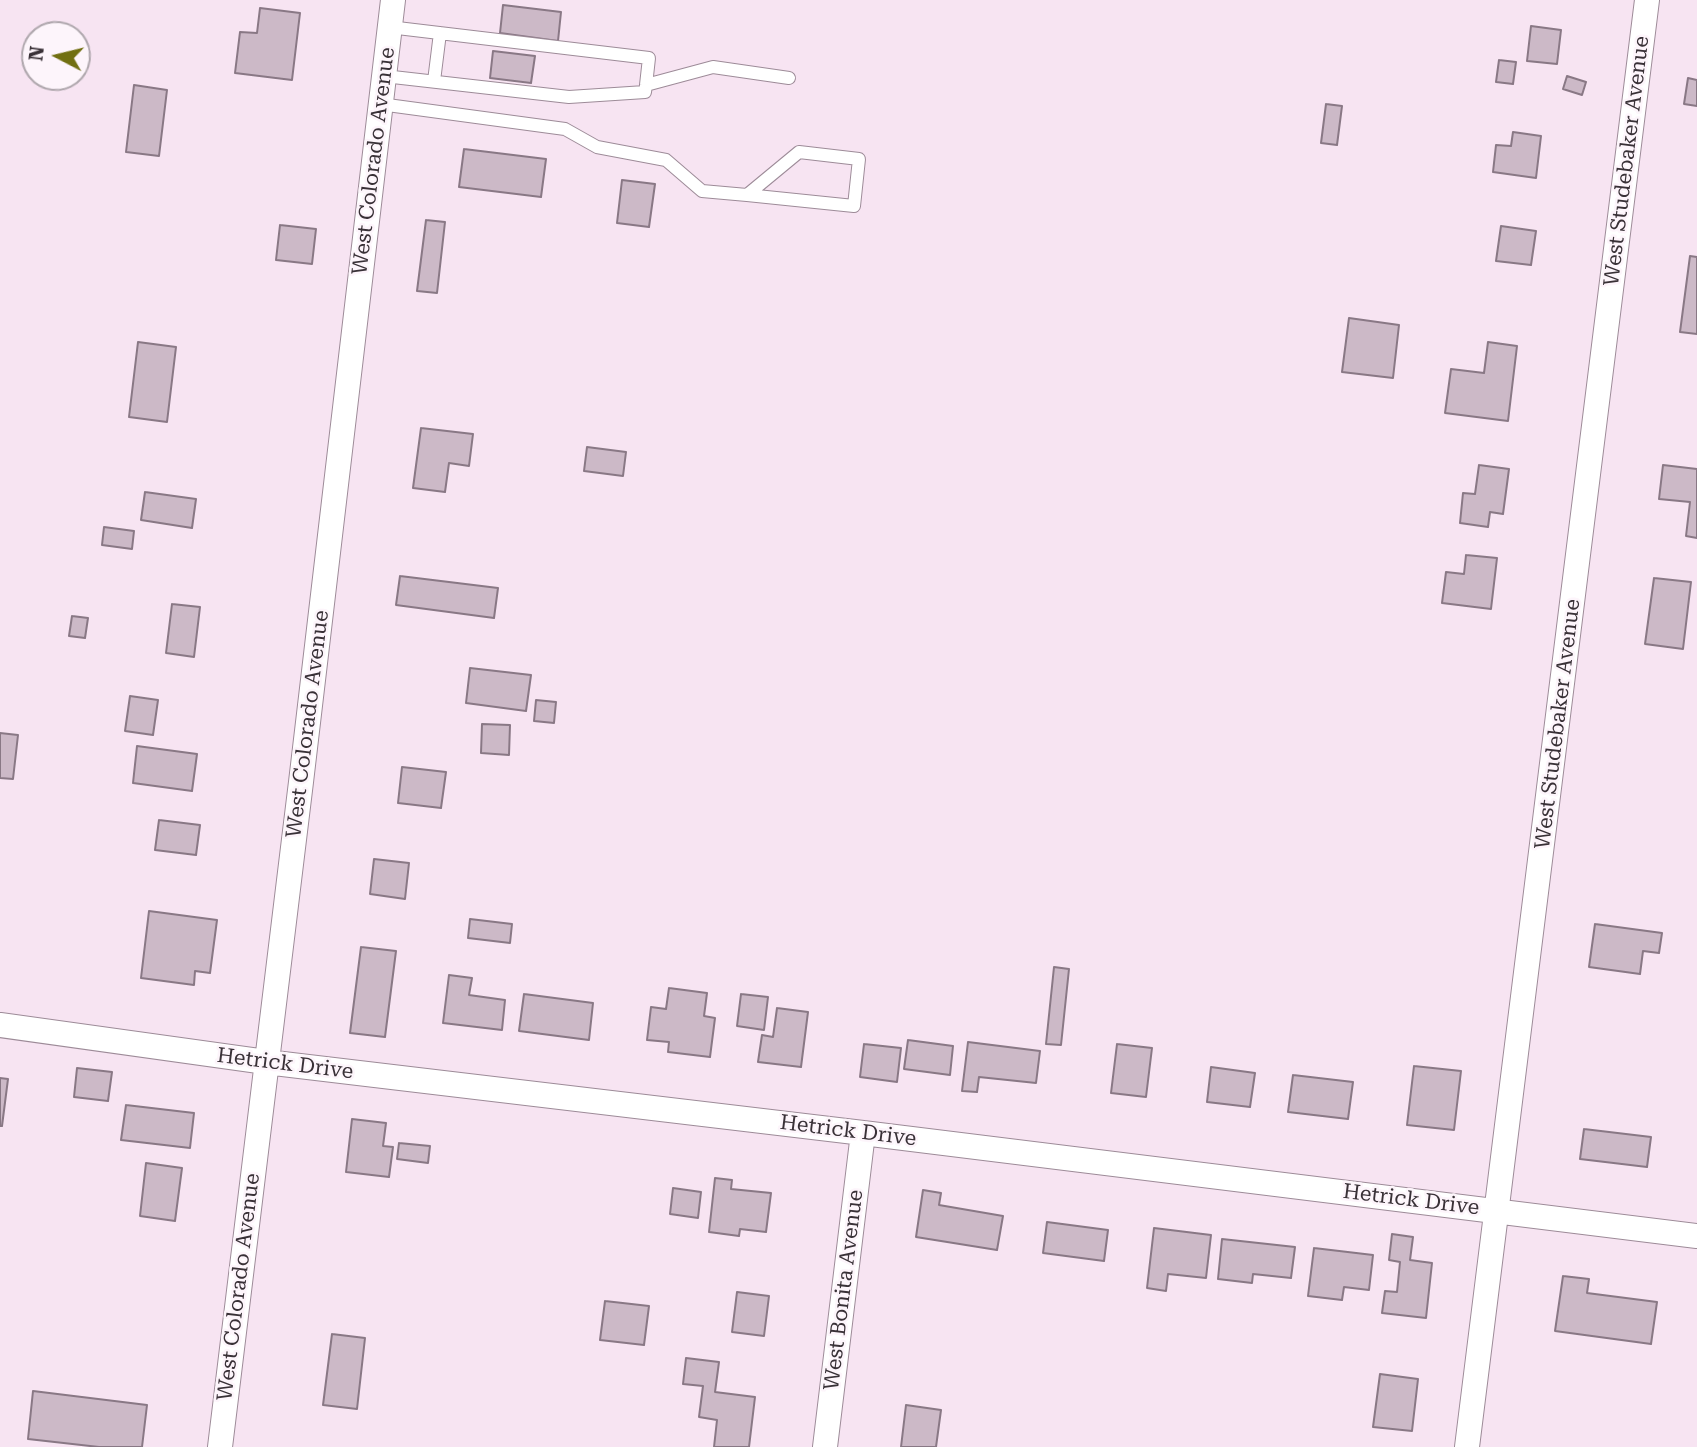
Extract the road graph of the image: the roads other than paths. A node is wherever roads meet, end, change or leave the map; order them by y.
1 (393, 0) edge
2 (1647, 0) edge
3 (390, 27) junction
4 (440, 33) junction
5 (384, 76) junction
6 (789, 78) dead end
7 (434, 81) junction
8 (646, 85) junction
9 (380, 104) junction
10 (747, 195) junction
11 (0, 1026) edge
12 (266, 1062) junction
13 (863, 1133) junction
14 (1497, 1210) junction
15 (1697, 1236) edge
16 (220, 1447) edge
17 (825, 1447) edge
18 (1467, 1447) edge

1 - 3 street, West Colorado Avenue
2 - 14 street, West Studebaker Avenue
3 - 4 lane
3 - 5 street, West Colorado Avenue
4 - 7 lane
4 - 8 lane
5 - 7 lane
5 - 9 street, West Colorado Avenue
6 - 8 lane
7 - 8 lane
9 - 10 lane
9 - 12 street, West Colorado Avenue
10 - 10 lane
11 - 12 street, Hetrick Drive
12 - 13 street, Hetrick Drive
12 - 16 street, West Colorado Avenue
13 - 14 street, Hetrick Drive
13 - 17 street, West Bonita Avenue
14 - 15 street, Hetrick Drive
14 - 18 street, West Studebaker Avenue

